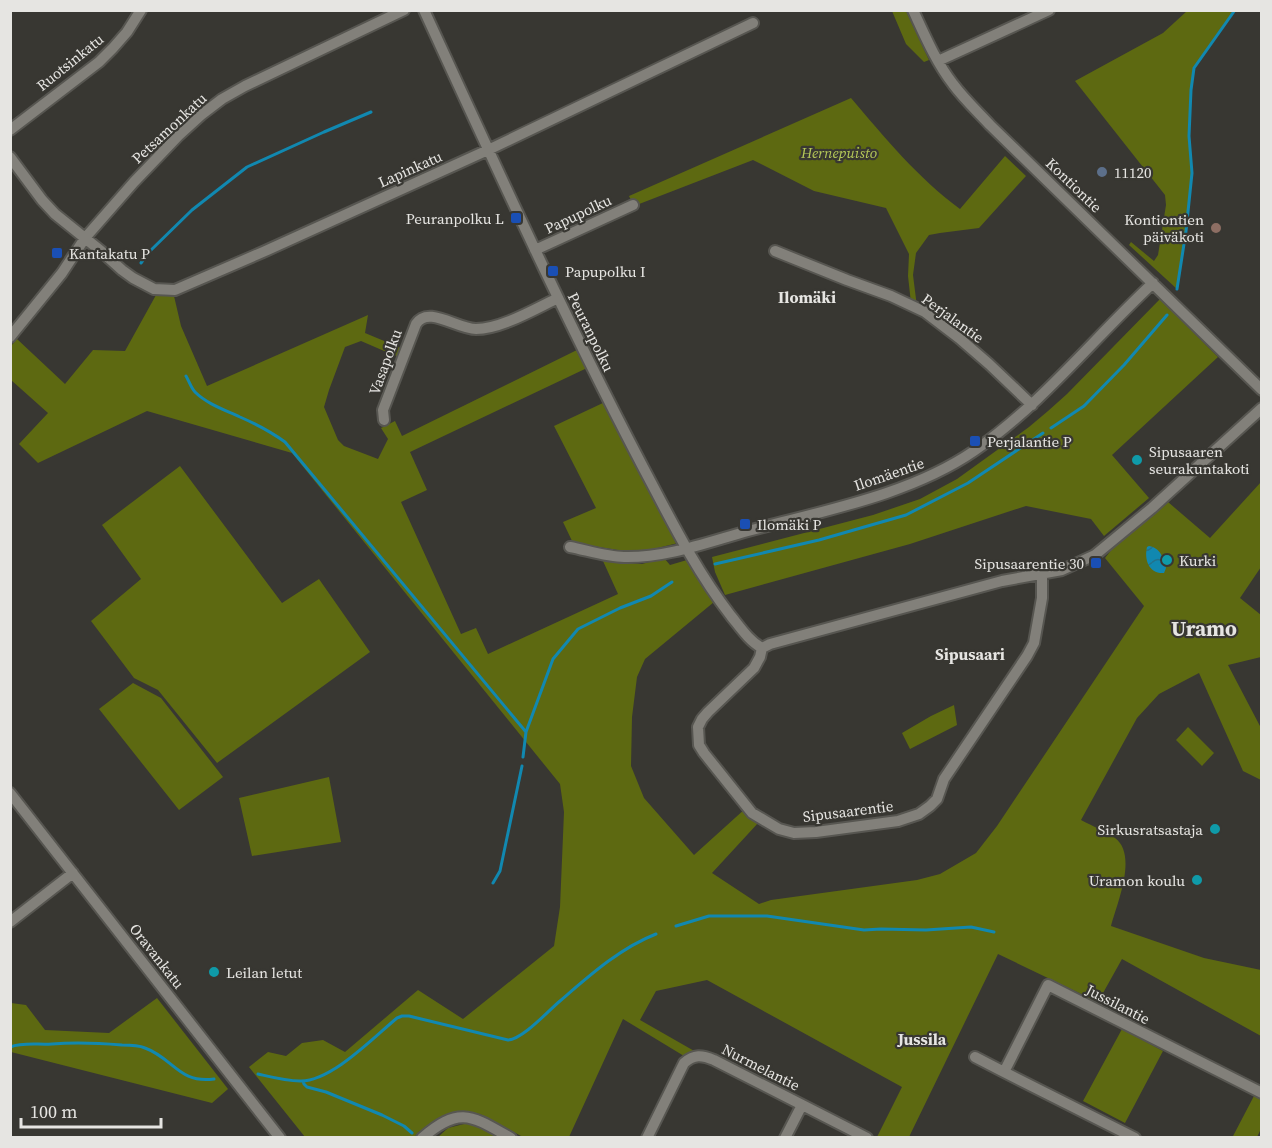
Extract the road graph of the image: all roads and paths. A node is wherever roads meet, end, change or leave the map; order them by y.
1 (141, 10) edge
2 (404, 10) edge
3 (424, 10) edge
4 (913, 10) edge
5 (1049, 10) edge
6 (753, 23) dead end
7 (938, 61) junction
8 (10, 130) edge
9 (488, 150) junction
10 (10, 157) edge
11 (633, 205) dead end
12 (85, 238) junction
13 (535, 250) junction
14 (775, 251) dead end
15 (1153, 283) junction
16 (558, 298) junction
17 (10, 337) edge
18 (1262, 390) edge
19 (1032, 405) junction
20 (1262, 408) edge
21 (384, 420) dead end
22 (570, 547) dead end
23 (685, 548) junction
24 (1042, 573) junction
25 (762, 648) junction
26 (10, 793) edge
27 (73, 873) junction
28 (10, 922) edge
29 (975, 1057) dead end
30 (1004, 1072) junction
31 (1262, 1093) edge
32 (802, 1105) junction
33 (280, 1137) edge
34 (422, 1137) edge
35 (512, 1137) edge
36 (647, 1137) edge
37 (785, 1137) edge
38 (867, 1137) edge
39 (1136, 1137) edge

1 - 8 street, Ruotsinkatu
2 - 12 street, Petsamonkatu
3 - 9 street, Peuranpolku
4 - 7 street, Kontiontie
5 - 7 street
6 - 9 street, Lapinkatu
7 - 15 street, Kontiontie
9 - 12 street, Lapinkatu
9 - 13 street, Peuranpolku
10 - 12 street, Lapinkatu
11 - 13 street, Papupolku
12 - 17 street, Petsamonkatu
13 - 16 street, Peuranpolku
14 - 19 street, Perjalantie
15 - 18 street, Kontiontie
15 - 19 street, Ilomäentie
16 - 21 street, Vasapolku
16 - 23 street, Peuranpolku
19 - 23 street, Ilomäentie
20 - 24 street
22 - 23 street, Ilomäentie
23 - 25 street, Peuranpolku
24 - 25 street
24 - 25 street, Sipusaarentie
26 - 27 street, Oravankatu
27 - 28 street
27 - 33 street, Oravankatu
29 - 30 street
30 - 31 street, Jussilantie
30 - 39 street
32 - 36 street, Nurmelantie
32 - 37 street
32 - 38 street, Nurmelantie
34 - 35 street

